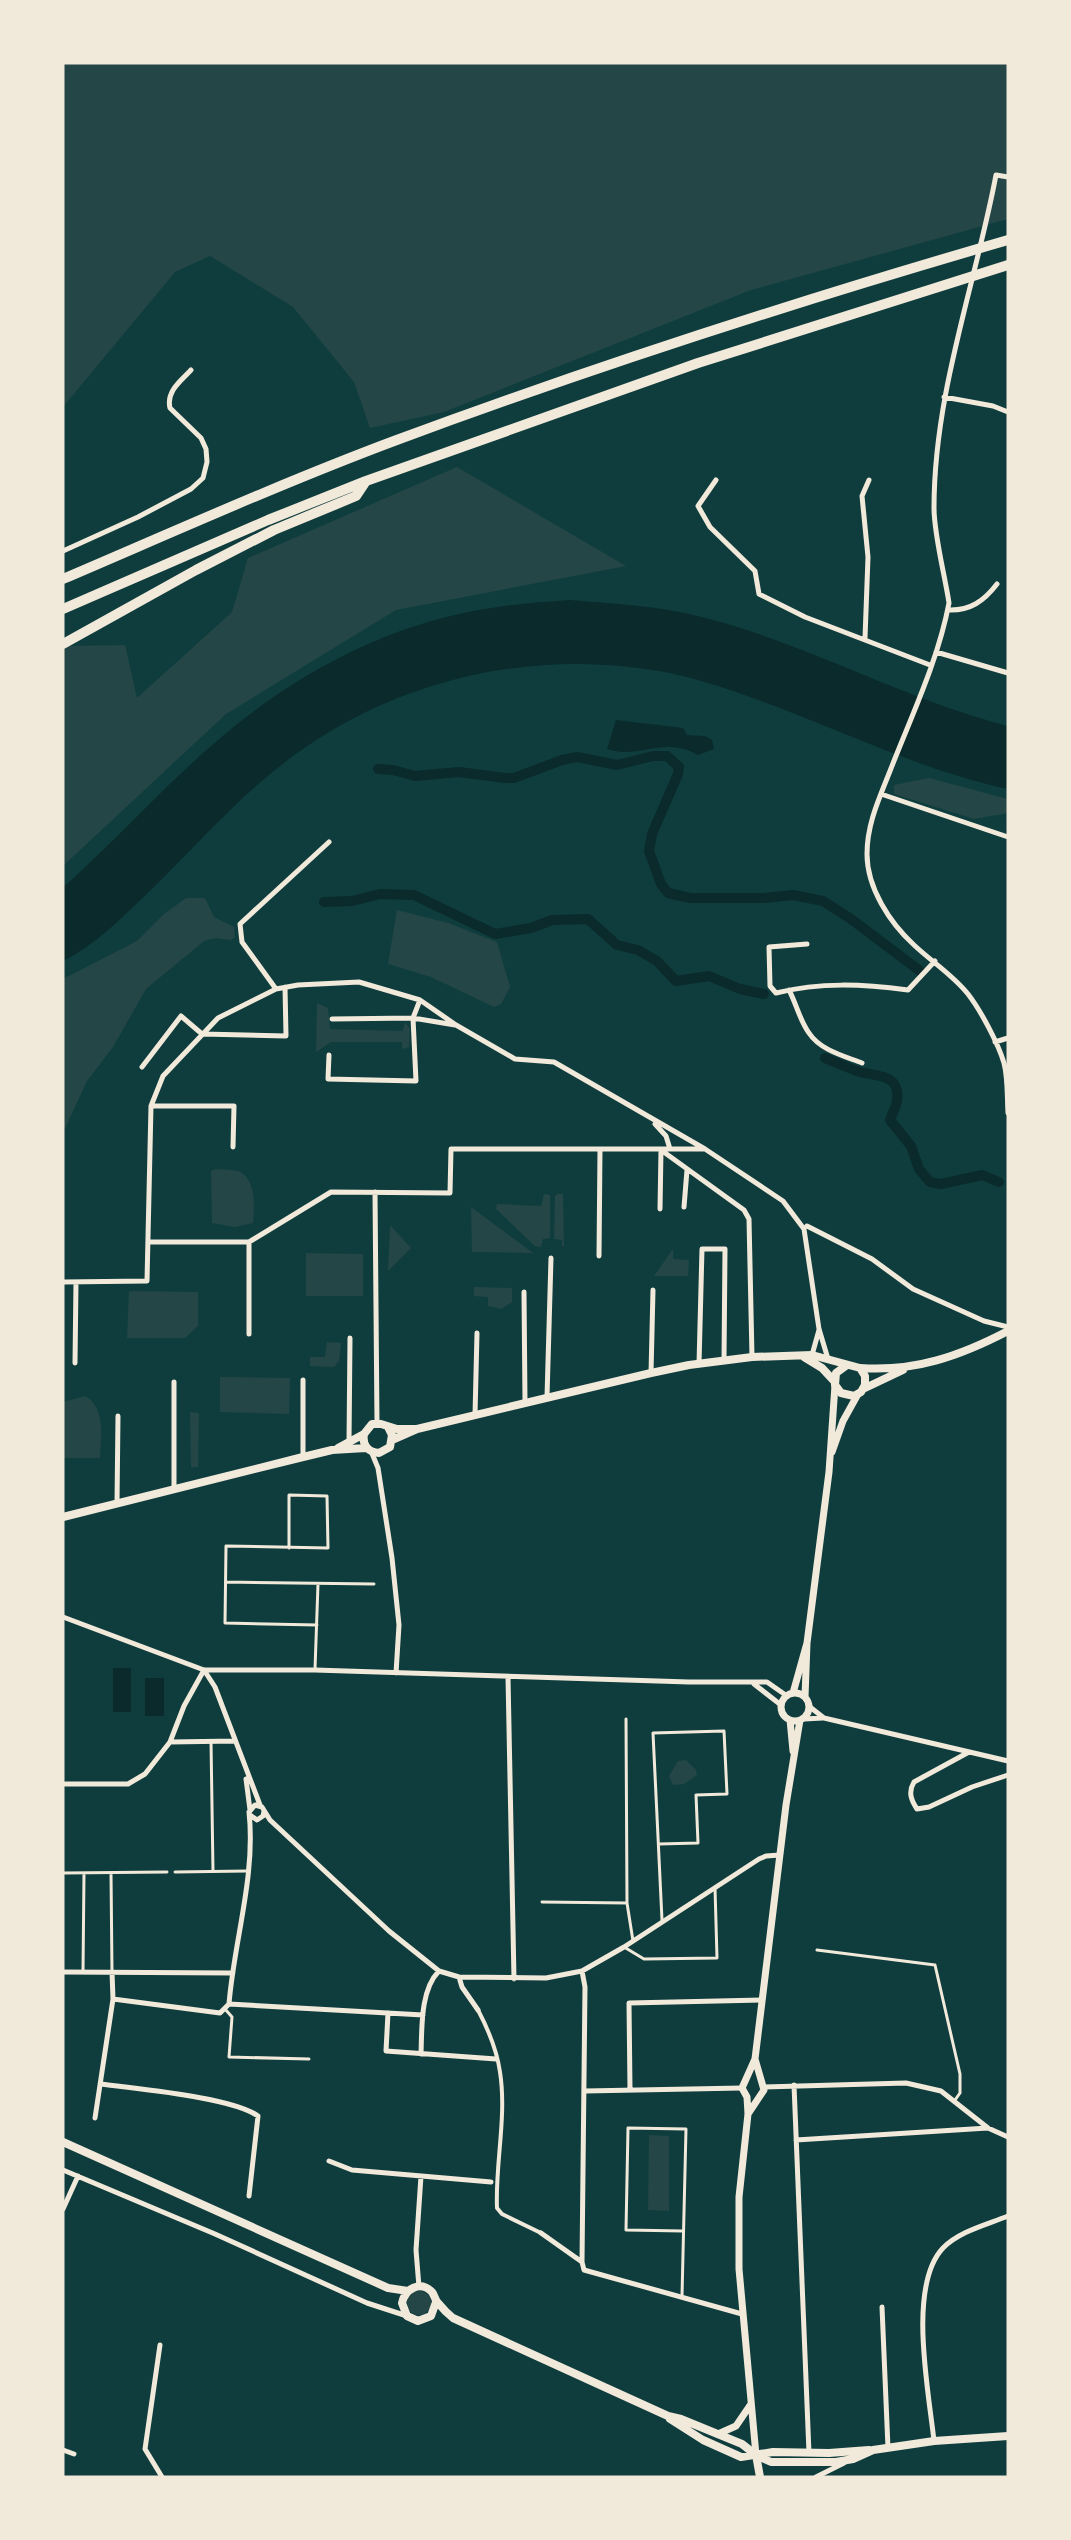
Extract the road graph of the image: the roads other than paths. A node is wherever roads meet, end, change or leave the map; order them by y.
1 (1008, 177) edge
2 (1008, 240) edge
3 (1008, 264) edge
4 (191, 370) dead end
5 (944, 397) junction
6 (1008, 412) edge
7 (716, 480) dead end
8 (868, 480) dead end
9 (366, 481) junction
10 (63, 551) edge
11 (63, 579) edge
12 (997, 584) dead end
13 (63, 609) edge
14 (948, 610) junction
15 (865, 638) junction
16 (63, 644) edge
17 (936, 652) junction
18 (930, 665) junction
19 (1008, 673) edge
20 (881, 794) junction
21 (1008, 837) edge
22 (329, 842) dead end
23 (807, 944) dead end
24 (935, 961) junction
25 (285, 987) junction
26 (276, 989) junction
27 (789, 990) junction
28 (420, 1000) junction
29 (413, 1018) junction
30 (332, 1019) dead end
31 (456, 1025) junction
32 (202, 1034) junction
33 (1008, 1038) edge
34 (995, 1042) junction
35 (329, 1055) dead end
36 (862, 1063) dead end
37 (142, 1067) dead end
38 (151, 1106) junction
39 (1008, 1113) edge
40 (652, 1120) junction
41 (233, 1146) dead end
42 (670, 1149) junction
43 (705, 1149) junction
44 (600, 1150) junction
45 (661, 1150) junction
46 (687, 1170) junction
47 (375, 1192) junction
48 (684, 1207) dead end
49 (660, 1209) dead end
50 (807, 1226) dead end
51 (148, 1242) junction
52 (249, 1242) junction
53 (599, 1256) dead end
54 (551, 1258) dead end
55 (63, 1282) edge
56 (76, 1282) junction
57 (652, 1290) dead end
58 (524, 1292) dead end
59 (1008, 1328) edge
60 (819, 1329) junction
61 (477, 1333) dead end
62 (249, 1334) dead end
63 (350, 1338) dead end
64 (808, 1356) junction
65 (752, 1357) junction
66 (828, 1359) junction
67 (724, 1361) junction
68 (75, 1363) dead end
69 (699, 1364) junction
70 (847, 1365) junction
71 (860, 1368) junction
72 (907, 1368) junction
73 (651, 1373) junction
74 (303, 1380) dead end
75 (174, 1383) dead end
76 (835, 1384) junction
77 (861, 1392) junction
78 (547, 1397) junction
79 (525, 1402) junction
80 (475, 1415) junction
81 (118, 1416) dead end
82 (377, 1423) junction
83 (387, 1427) junction
84 (417, 1429) junction
85 (364, 1434) junction
86 (392, 1440) junction
87 (349, 1442) junction
88 (332, 1450) junction
89 (368, 1450) junction
90 (384, 1452) junction
91 (303, 1457) junction
92 (831, 1457) junction
93 (378, 1468) junction
94 (174, 1489) junction
95 (117, 1503) junction
96 (63, 1517) edge
97 (289, 1548) junction
98 (226, 1582) junction
99 (318, 1584) junction
100 (374, 1584) dead end
101 (63, 1617) edge
102 (317, 1625) junction
103 (807, 1643) junction
104 (204, 1670) junction
105 (315, 1670) junction
106 (396, 1673) junction
107 (508, 1677) junction
108 (754, 1684) junction
109 (790, 1694) junction
110 (806, 1697) junction
111 (781, 1705) junction
112 (810, 1707) junction
113 (824, 1718) junction
114 (626, 1719) dead end
115 (790, 1720) junction
116 (802, 1720) junction
117 (211, 1741) junction
118 (235, 1741) junction
119 (170, 1742) junction
120 (969, 1752) junction
121 (794, 1757) junction
122 (1008, 1761) edge
123 (245, 1771) junction
124 (1008, 1775) edge
125 (63, 1784) edge
126 (250, 1812) junction
127 (261, 1813) junction
128 (251, 1837) junction
129 (659, 1844) junction
130 (780, 1855) junction
131 (213, 1871) junction
132 (247, 1871) junction
133 (111, 1872) junction
134 (167, 1872) dead end
135 (175, 1872) dead end
136 (63, 1873) edge
137 (84, 1873) junction
138 (715, 1888) junction
139 (542, 1902) dead end
140 (627, 1903) junction
141 (662, 1922) junction
142 (633, 1941) junction
143 (624, 1947) junction
144 (817, 1950) dead end
145 (439, 1971) junction
146 (582, 1971) junction
147 (63, 1972) edge
148 (83, 1972) junction
149 (112, 1972) junction
150 (233, 1973) junction
151 (459, 1977) junction
152 (514, 1979) junction
153 (113, 1999) junction
154 (762, 2000) junction
155 (226, 2006) junction
156 (478, 2010) joint
157 (388, 2013) junction
158 (423, 2016) junction
159 (421, 2054) junction
160 (309, 2059) dead end
161 (496, 2059) junction
162 (755, 2059) junction
163 (759, 2078) junction
164 (746, 2079) junction
165 (100, 2084) junction
166 (794, 2085) junction
167 (764, 2087) junction
168 (742, 2088) junction
169 (630, 2089) junction
170 (585, 2091) junction
171 (747, 2097) junction
172 (757, 2098) junction
173 (954, 2102) junction
174 (748, 2114) junction
175 (95, 2118) dead end
176 (988, 2128) junction
177 (1008, 2137) edge
178 (796, 2140) junction
179 (63, 2142) edge
180 (329, 2161) dead end
181 (63, 2170) edge
182 (78, 2176) junction
183 (421, 2176) junction
184 (494, 2182) junction
185 (249, 2196) dead end
186 (63, 2209) edge
187 (1008, 2216) edge
188 (684, 2231) junction
189 (541, 2233) joint
190 (582, 2262) junction
191 (419, 2287) junction
192 (388, 2288) junction
193 (408, 2291) junction
194 (682, 2299) junction
195 (436, 2302) junction
196 (402, 2303) junction
197 (882, 2307) dead end
198 (742, 2314) junction
199 (407, 2316) junction
200 (432, 2316) junction
201 (453, 2318) junction
202 (160, 2345) dead end
203 (750, 2404) junction
204 (668, 2416) junction
205 (718, 2434) junction
206 (1008, 2436) edge
207 (934, 2440) junction
208 (888, 2448) junction
209 (63, 2450) edge
210 (873, 2450) junction
211 (809, 2453) junction
212 (74, 2454) dead end
213 (756, 2455) junction
214 (853, 2459) junction
215 (828, 2474) edge
216 (162, 2477) edge
217 (760, 2477) edge
218 (816, 2477) edge

1 - 5 street
2 - 11 highway
3 - 9 highway
4 - 10 street
5 - 6 street
5 - 14 street
7 - 15 street
8 - 15 street
9 - 13 highway
9 - 16 highway
12 - 14 street
14 - 17 street
15 - 18 street
17 - 18 street
17 - 19 street
18 - 20 street
20 - 21 street
20 - 24 street
22 - 26 street
23 - 27 street
24 - 27 street
24 - 34 street
25 - 26 street
25 - 28 street
25 - 32 street
26 - 32 street
27 - 36 street
28 - 29 street
28 - 31 street
29 - 30 street
29 - 31 street
29 - 35 street
31 - 40 street
32 - 37 street
32 - 38 street
33 - 34 street
34 - 39 street
38 - 41 street
38 - 51 street
40 - 42 street
40 - 43 street
42 - 43 street
42 - 45 street
43 - 60 street
44 - 45 street
44 - 47 street
44 - 53 street
45 - 46 street
45 - 49 street
46 - 48 street
46 - 65 street
47 - 52 street
47 - 82 street
50 - 59 street
51 - 52 street
51 - 56 street
52 - 62 street
54 - 78 street
55 - 56 street
56 - 68 street
57 - 73 street
58 - 79 street
59 - 72 main road
60 - 64 street
60 - 66 street
61 - 80 street
63 - 87 street
64 - 65 main road
64 - 66 main road
64 - 76 main road
65 - 67 main road
66 - 70 main road
67 - 69 main road
67 - 69 street
69 - 73 main road
70 - 71 main road
70 - 76 main road
71 - 72 main road
71 - 77 main road
72 - 77 main road
73 - 78 main road
74 - 91 street
75 - 94 street
76 - 77 main road
76 - 92 street
77 - 92 street
78 - 79 main road
79 - 80 main road
80 - 84 main road
81 - 95 street
82 - 83 main road
82 - 85 main road
83 - 84 main road
83 - 86 main road
84 - 86 main road
85 - 87 main road
85 - 89 main road
86 - 90 main road
87 - 88 main road
88 - 89 main road
88 - 91 main road
89 - 90 main road
89 - 93 street
90 - 93 street
91 - 94 main road
92 - 103 street
93 - 106 street
94 - 95 main road
95 - 96 main road
97 - 97 lane
97 - 98 lane
98 - 99 lane
98 - 102 lane
99 - 100 lane
99 - 102 lane
101 - 104 street
102 - 105 lane
103 - 109 street
103 - 110 street
104 - 105 street
104 - 118 street
104 - 119 street
105 - 106 street
106 - 107 street
107 - 108 street
107 - 152 street
108 - 109 street
108 - 111 street
109 - 110 street
109 - 111 street
110 - 112 street
111 - 115 street
112 - 113 street
112 - 116 street
113 - 116 street
113 - 120 street
114 - 140 lane
115 - 116 street
115 - 121 street
116 - 121 street
117 - 118 street
117 - 119 street
117 - 131 lane
118 - 123 street
119 - 125 street
120 - 122 street
120 - 124 street
121 - 130 street
123 - 126 street
123 - 127 street
126 - 127 street
126 - 127 street
126 - 128 street
127 - 128 street
127 - 145 street
128 - 132 street
129 - 129 lane
129 - 141 lane
130 - 138 street
130 - 154 street
131 - 132 lane
131 - 135 lane
132 - 150 street
133 - 134 lane
133 - 137 lane
133 - 149 lane
136 - 137 lane
137 - 148 lane
138 - 141 street
138 - 143 lane
139 - 140 lane
140 - 142 lane
141 - 142 street
142 - 143 street
143 - 146 street
144 - 173 lane
145 - 151 street
145 - 158 street
146 - 152 street
146 - 170 street
147 - 148 street
148 - 149 street
149 - 150 street
149 - 153 street
150 - 155 street
151 - 152 street
151 - 156 street
153 - 155 street
153 - 165 street
154 - 162 street
154 - 169 street
155 - 157 street
155 - 160 lane
156 - 161 street
157 - 158 street
157 - 159 street
158 - 159 street
159 - 161 street
161 - 184 street
162 - 163 street
162 - 164 street
163 - 164 street
163 - 167 street
164 - 168 street
165 - 175 street
165 - 185 street
166 - 167 street
166 - 173 street
166 - 178 street
167 - 172 street
168 - 169 street
168 - 171 street
169 - 170 street
170 - 190 street
171 - 172 street
171 - 174 street
172 - 174 street
173 - 176 street
174 - 198 street
176 - 177 street
176 - 178 street
178 - 211 street
179 - 192 main road
180 - 183 street
181 - 182 street
182 - 186 street
182 - 199 street
183 - 184 street
183 - 191 street
184 - 189 street
187 - 207 street
188 - 188 lane
188 - 194 lane
189 - 190 street
190 - 194 street
191 - 193 main road
191 - 195 main road
192 - 193 main road
192 - 196 main road
193 - 196 main road
194 - 198 street
195 - 200 main road
195 - 201 main road
196 - 199 main road
197 - 208 street
198 - 203 street
199 - 200 main road
200 - 201 main road
201 - 204 main road
202 - 216 street
203 - 205 street
203 - 213 street
204 - 205 main road
204 - 213 main road
205 - 213 main road
206 - 207 main road
207 - 208 main road
208 - 210 main road
209 - 212 street
210 - 211 main road
210 - 214 main road
211 - 213 main road
213 - 214 main road
213 - 217 main road
214 - 215 street
215 - 218 street

